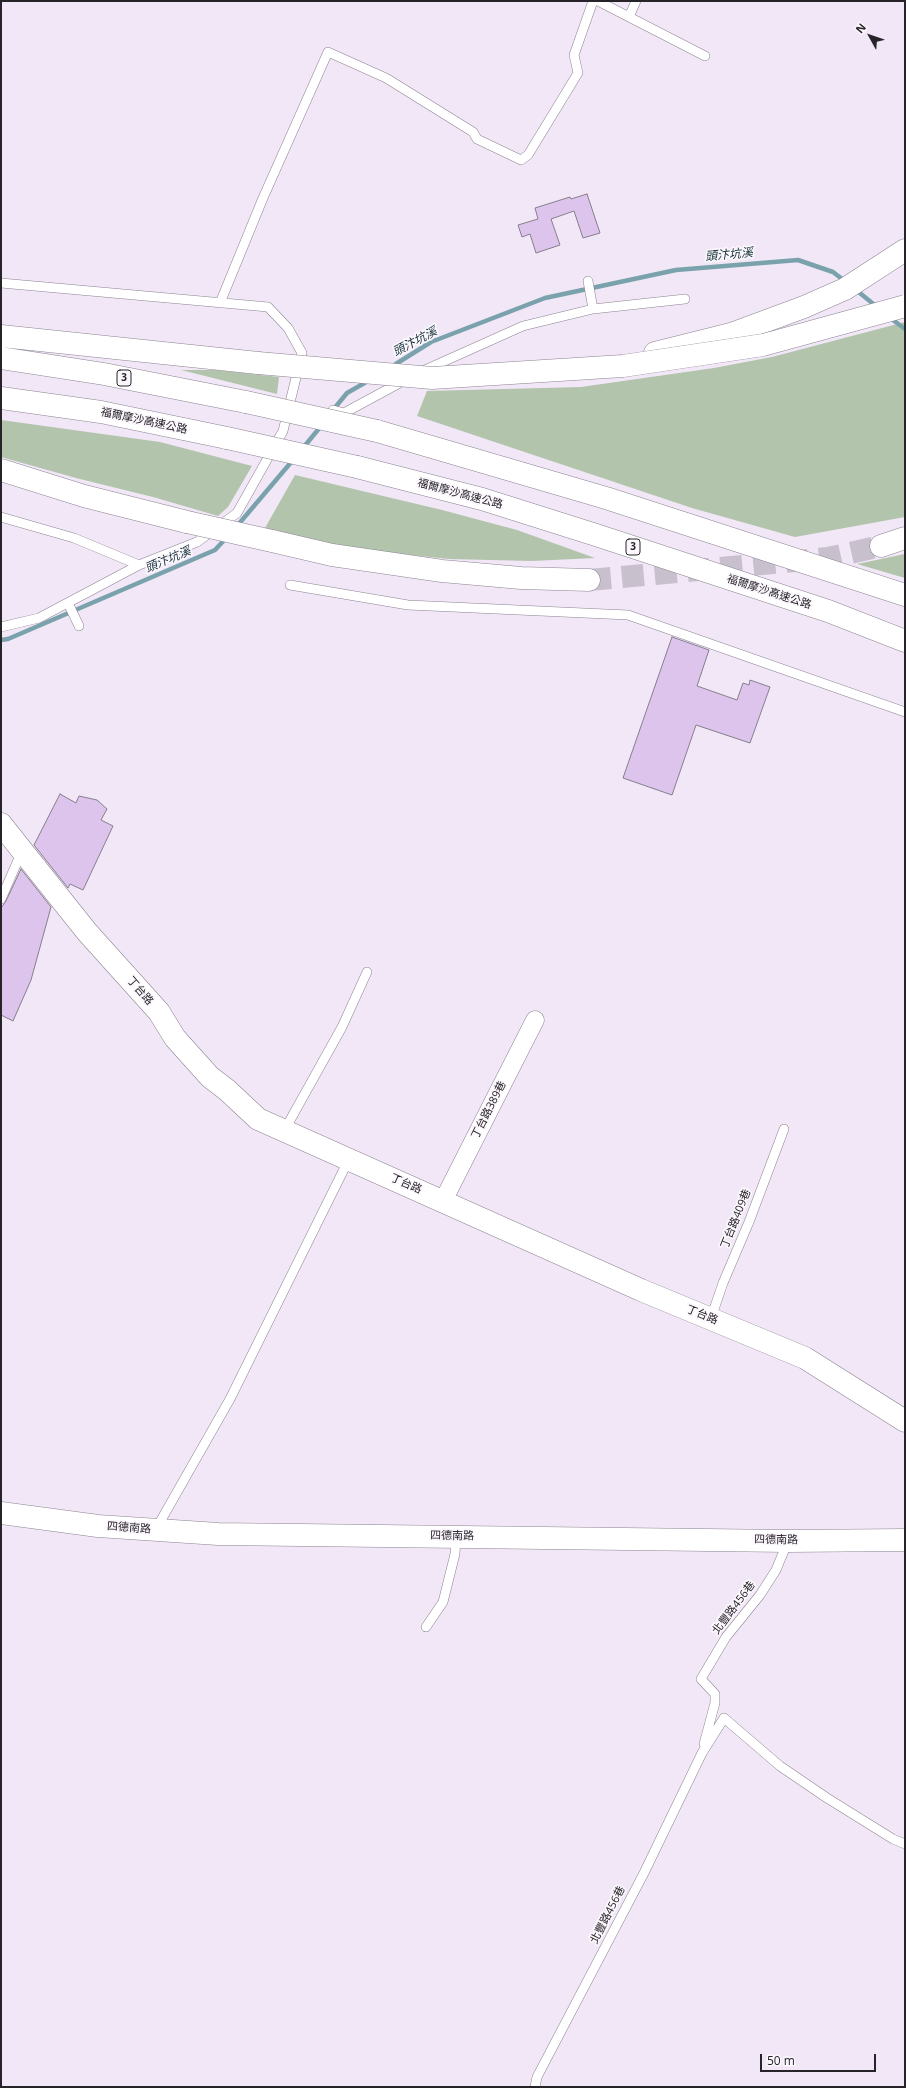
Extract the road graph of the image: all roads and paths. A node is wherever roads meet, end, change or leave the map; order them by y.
1 (593, 1) edge
2 (598, 1) edge
3 (636, 1) edge
4 (629, 17) junction
5 (705, 56) dead end
6 (905, 250) edge
7 (588, 281) dead end
8 (1, 283) edge
9 (685, 299) dead end
10 (220, 303) junction
11 (905, 306) edge
12 (593, 309) junction
13 (1, 336) edge
14 (1, 358) edge
15 (623, 366) junction
16 (1, 398) edge
17 (321, 408) dead end
18 (1, 470) edge
19 (1, 517) edge
20 (905, 538) edge
21 (881, 546) tunnel mouth
22 (139, 565) junction
23 (590, 580) tunnel mouth
24 (290, 585) dead end
25 (905, 595) edge
26 (68, 603) junction
27 (79, 626) dead end
28 (1, 627) edge
29 (905, 641) edge
30 (905, 712) edge
31 (1, 824) edge
32 (22, 850) junction
33 (1, 899) edge
34 (367, 972) dead end
35 (535, 1020) dead end
36 (784, 1129) dead end
37 (284, 1131) junction
38 (350, 1159) junction
39 (444, 1200) junction
40 (711, 1318) junction
41 (905, 1421) edge
42 (1, 1513) edge
43 (155, 1530) junction
44 (456, 1536) junction
45 (905, 1540) edge
46 (788, 1541) junction
47 (426, 1628) dead end
48 (702, 1753) junction
49 (905, 1844) edge
50 (536, 2087) edge

1 - 10 lane
2 - 4 lane
3 - 4 lane
4 - 5 lane
6 - 15 main road, bridge
7 - 12 lane
8 - 10 lane
9 - 12 lane
10 - 22 lane
11 - 15 main road, bridge
12 - 17 lane
13 - 15 main road, bridge
14 - 25 main road, 3, bridge
16 - 29 main road, 福爾摩沙高速公路 / 3, bridge
18 - 23 main road, bridge
19 - 22 lane
20 - 21 main road
22 - 26 lane
24 - 30 lane
26 - 27 lane
26 - 28 lane
31 - 32 main road, 丁台路
32 - 33 lane
32 - 37 main road, 丁台路
34 - 37 lane
35 - 39 street, 丁台路389巷
36 - 40 lane, 丁台路409巷
37 - 38 main road, 丁台路
38 - 39 main road, 丁台路
38 - 43 lane
39 - 40 main road, 丁台路
40 - 41 main road, 丁台路
42 - 43 main road, 四德南路
43 - 44 main road, 四德南路
44 - 46 main road, 四德南路
44 - 47 lane
45 - 46 main road, 四德南路
46 - 48 lane, 北豐路456巷
48 - 49 lane, 北豐路456巷
48 - 50 lane, 北豐路456巷

